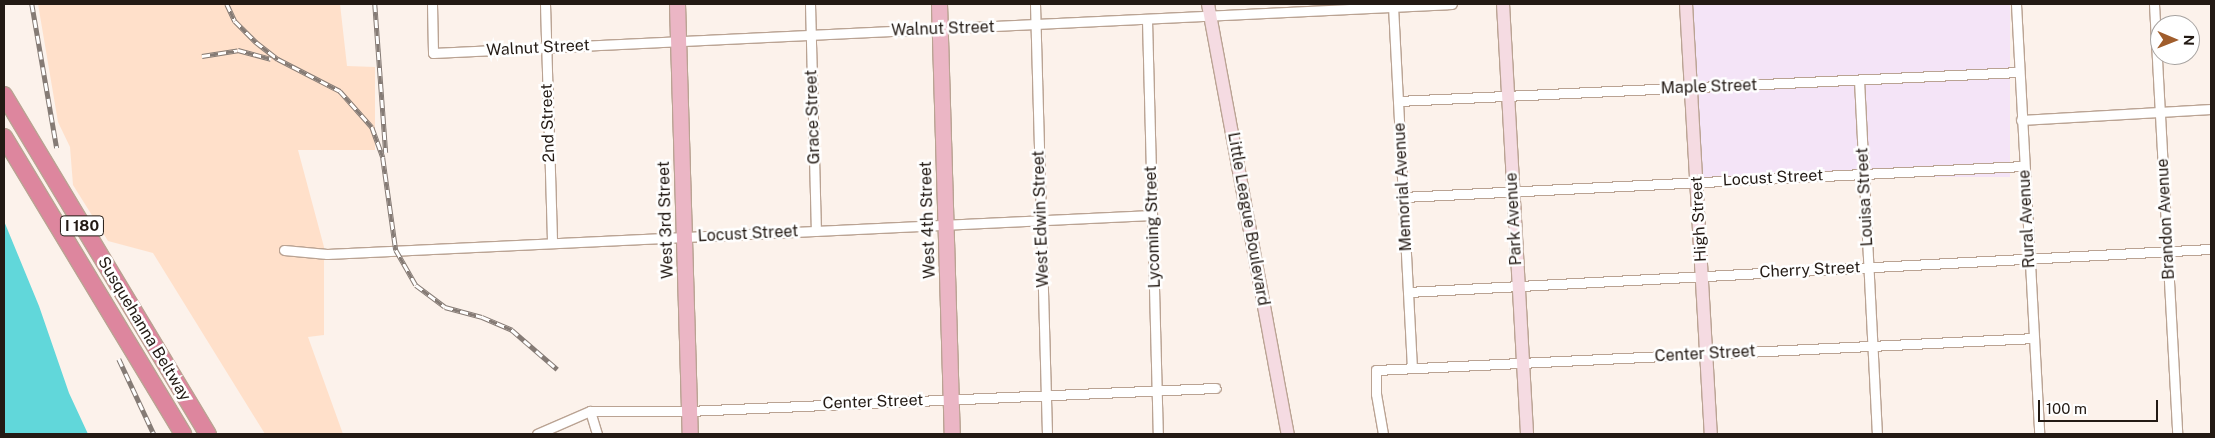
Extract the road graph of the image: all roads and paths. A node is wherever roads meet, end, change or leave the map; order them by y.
1 (432, 4) edge
2 (545, 4) edge
3 (677, 4) edge
4 (810, 4) edge
5 (939, 4) edge
6 (1035, 4) edge
7 (1452, 4) edge
8 (1503, 4) edge
9 (1686, 4) edge
10 (2016, 4) edge
11 (2154, 4) edge
12 (1393, 6) junction
13 (1317, 7) edge
14 (1209, 10) edge
15 (1147, 20) junction
16 (1036, 26) junction
17 (940, 30) junction
18 (811, 35) junction
19 (678, 43) junction
20 (546, 48) junction
21 (2019, 72) junction
22 (1859, 80) junction
23 (1692, 88) junction
24 (4, 95) edge
25 (1508, 96) junction
26 (1398, 101) junction
27 (2211, 109) edge
28 (2160, 112) junction
29 (2021, 120) junction
30 (4, 137) edge
31 (2024, 166) junction
32 (1864, 173) junction
33 (1697, 182) junction
34 (1513, 192) junction
35 (1402, 197) junction
36 (1152, 215) junction
37 (1041, 221) junction
38 (946, 225) junction
39 (816, 231) junction
40 (684, 237) junction
41 (552, 242) junction
42 (2211, 249) edge
43 (284, 250) dead end
44 (2168, 252) junction
45 (2029, 259) junction
46 (1869, 268) junction
47 (1702, 276) junction
48 (1518, 285) junction
49 (1408, 292) junction
50 (125, 338) junction
51 (2034, 338) junction
52 (1872, 346) junction
53 (1706, 354) junction
54 (160, 356) junction
55 (1522, 363) junction
56 (1412, 368) junction
57 (1215, 388) dead end
58 (1157, 390) junction
59 (1046, 395) junction
60 (951, 399) junction
61 (590, 411) junction
62 (688, 411) junction
63 (174, 434) edge
64 (183, 434) edge
65 (208, 434) edge
66 (215, 434) edge
67 (537, 434) edge
68 (597, 434) edge
69 (690, 434) edge
70 (952, 434) edge
71 (1047, 434) edge
72 (1158, 434) edge
73 (1288, 434) edge
74 (1383, 434) edge
75 (1527, 434) edge
76 (1710, 434) edge
77 (1877, 434) edge
78 (2039, 434) edge
79 (2178, 434) edge

1 - 20 street, Walnut Street
2 - 20 street, 2nd Street
3 - 19 main road, West 3rd Street
4 - 18 street, Grace Street
5 - 17 main road, West 4th Street
6 - 16 street, West Edwin Street
7 - 12 street, Walnut Street
8 - 25 street, Park Avenue
9 - 23 street, High Street
10 - 21 street, Rural Avenue
11 - 28 street, Brandon Avenue
12 - 13 street, Walnut Street
12 - 26 street, Memorial Avenue
13 - 14 street, Walnut Street
14 - 15 street, Walnut Street
14 - 73 street, Little League Boulevard
15 - 16 street, Walnut Street
15 - 36 street, Lycoming Street
16 - 17 street, Walnut Street
16 - 37 street, West Edwin Street
17 - 18 street, Walnut Street
17 - 38 main road, West 4th Street
18 - 19 street, Walnut Street
18 - 39 street, Grace Street
19 - 20 street, Walnut Street
19 - 40 main road, West 3rd Street
20 - 41 street, 2nd Street
21 - 22 street, Maple Street
21 - 29 street, Rural Avenue
22 - 23 street, Maple Street
22 - 32 street, Louisa Street
23 - 25 street, Maple Street
23 - 33 street, High Street
24 - 54 highway, Susquehanna Beltway / I 180
25 - 26 street, Maple Street
25 - 34 street, Park Avenue
26 - 35 street, Memorial Avenue
27 - 28 street
28 - 29 street
28 - 44 street, Brandon Avenue
29 - 31 street, Rural Avenue
30 - 50 highway, Susquehanna Beltway / I 180
31 - 32 street, Locust Street
31 - 45 street, Rural Avenue
32 - 33 street, Locust Street
32 - 46 street, Louisa Street
33 - 34 street, Locust Street
33 - 47 street, High Street
34 - 35 street, Locust Street
34 - 48 street, Park Avenue
35 - 49 street, Memorial Avenue
36 - 37 street, Locust Street
36 - 58 street, Lycoming Street
37 - 38 street, Locust Street
37 - 59 street, West Edwin Street
38 - 39 street, Locust Street
38 - 60 main road, West 4th Street
39 - 40 street, Locust Street
40 - 41 street, Locust Street
40 - 62 main road, West 3rd Street
41 - 43 street, Locust Street
42 - 44 street, Cherry Street
44 - 45 street, Cherry Street
44 - 79 street, Brandon Avenue
45 - 46 street, Cherry Street
45 - 51 street, Rural Avenue
46 - 47 street, Cherry Street
46 - 52 street, Louisa Street
47 - 48 street, Cherry Street
47 - 53 street, High Street
48 - 49 street, Cherry Street
48 - 55 street, Park Avenue
49 - 56 street, Memorial Avenue
50 - 63 highway
50 - 64 highway, Susquehanna Beltway / I 180
51 - 52 street, Center Street
51 - 78 street, Rural Avenue
52 - 53 street, Center Street
52 - 77 street, Louisa Street
53 - 55 street, Center Street
53 - 76 street, High Street
54 - 65 highway, Susquehanna Beltway / I 180
54 - 66 highway
55 - 56 street, Center Street
55 - 75 street, Park Avenue
56 - 74 street, Center Street
57 - 58 street, Center Street
58 - 59 street, Center Street
58 - 72 street, Lycoming Street
59 - 60 street, Center Street
59 - 71 street, West Edwin Street
60 - 62 street, Center Street
60 - 70 main road, West 4th Street
61 - 62 street, Center Street
61 - 67 street, Center Street
61 - 68 street
62 - 69 main road, West 3rd Street

